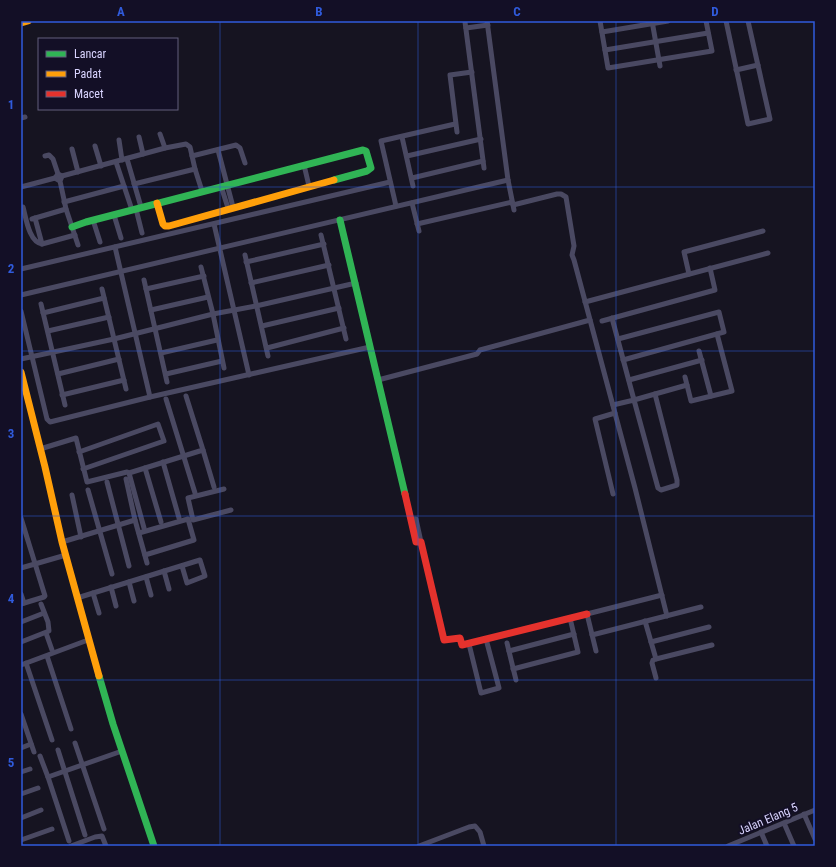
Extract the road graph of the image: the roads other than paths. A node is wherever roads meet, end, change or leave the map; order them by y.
1 (28, 21) edge
2 (600, 21) edge
3 (668, 21) edge
4 (706, 21) edge
5 (726, 21) edge
6 (748, 21) edge
7 (652, 22) edge
8 (21, 23) edge
9 (487, 23) edge
10 (602, 32) junction
11 (708, 34) junction
12 (656, 42) junction
13 (605, 50) junction
14 (659, 60) junction
15 (758, 64) junction
16 (660, 66) dead end
17 (736, 70) junction
18 (472, 72) junction
19 (456, 124) junction
20 (457, 132) dead end
21 (160, 134) dead end
22 (139, 137) dead end
23 (402, 137) junction
24 (119, 140) dead end
25 (481, 140) junction
26 (94, 146) dead end
27 (165, 148) junction
28 (72, 149) dead end
29 (218, 150) junction
30 (143, 154) junction
31 (45, 156) dead end
32 (192, 156) junction
33 (407, 156) junction
34 (122, 160) junction
35 (483, 161) junction
36 (245, 163) dead end
37 (304, 165) junction
38 (100, 166) junction
39 (484, 168) dead end
40 (195, 169) junction
41 (78, 172) junction
42 (59, 177) junction
43 (412, 178) junction
44 (508, 180) junction
45 (390, 182) junction
46 (134, 184) junction
47 (124, 186) junction
48 (224, 186) junction
49 (309, 186) junction
50 (413, 186) dead end
51 (21, 188) edge
52 (202, 191) junction
53 (64, 202) junction
54 (157, 203) junction
55 (412, 203) junction
56 (396, 206) junction
57 (513, 206) junction
58 (23, 207) dead end
59 (230, 208) junction
60 (66, 209) junction
61 (136, 209) junction
62 (114, 215) junction
63 (35, 218) junction
64 (27, 220) junction
65 (93, 220) junction
66 (340, 220) junction
67 (214, 224) junction
68 (417, 224) junction
69 (72, 227) junction
70 (419, 231) dead end
71 (763, 231) dead end
72 (142, 233) dead end
73 (75, 235) junction
74 (321, 235) dead end
75 (121, 238) dead end
76 (100, 242) dead end
77 (42, 244) junction
78 (324, 244) junction
79 (78, 245) dead end
80 (115, 247) junction
81 (220, 247) junction
82 (768, 253) dead end
83 (245, 255) dead end
84 (246, 262) junction
85 (329, 264) junction
86 (201, 267) dead end
87 (710, 268) junction
88 (21, 269) edge
89 (120, 272) junction
90 (689, 274) junction
91 (204, 276) junction
92 (144, 280) dead end
93 (251, 283) junction
94 (356, 283) junction
95 (334, 287) junction
96 (102, 289) dead end
97 (146, 289) junction
98 (21, 295) edge
99 (208, 297) junction
100 (104, 298) junction
101 (585, 302) junction
102 (41, 304) dead end
103 (256, 306) junction
104 (339, 308) junction
105 (151, 310) junction
106 (235, 310) junction
107 (21, 311) edge
108 (43, 313) junction
109 (213, 314) junction
110 (108, 317) junction
111 (612, 318) junction
112 (590, 320) junction
113 (602, 321) dead end
114 (262, 326) junction
115 (156, 328) junction
116 (344, 328) junction
117 (48, 331) junction
118 (135, 333) junction
119 (717, 334) junction
120 (114, 339) junction
121 (346, 339) dead end
122 (618, 339) junction
123 (218, 340) junction
124 (370, 347) junction
125 (267, 348) junction
126 (699, 351) dead end
127 (52, 352) junction
128 (161, 353) junction
129 (268, 356) dead end
130 (32, 357) junction
131 (21, 359) edge
132 (119, 360) junction
133 (623, 360) junction
134 (702, 360) junction
135 (222, 361) junction
136 (224, 368) dead end
137 (21, 372) edge
138 (58, 374) junction
139 (166, 374) junction
140 (250, 375) junction
141 (685, 377) dead end
142 (124, 380) junction
143 (378, 380) junction
144 (629, 380) junction
145 (167, 382) dead end
146 (687, 385) junction
147 (126, 389) dead end
148 (655, 394) junction
149 (62, 395) junction
150 (186, 396) dead end
151 (711, 396) junction
152 (150, 397) junction
153 (166, 399) dead end
154 (634, 400) junction
155 (65, 405) dead end
156 (613, 405) junction
157 (615, 413) junction
158 (40, 448) junction
159 (203, 450) junction
160 (79, 452) junction
161 (184, 456) junction
162 (163, 462) junction
163 (146, 468) junction
164 (84, 469) junction
165 (128, 473) junction
166 (126, 478) dead end
167 (107, 482) dead end
168 (214, 487) dead end
169 (224, 489) dead end
170 (88, 490) dead end
171 (195, 493) dead end
172 (612, 494) dead end
173 (72, 495) dead end
174 (231, 510) dead end
175 (21, 518) edge
176 (179, 518) dead end
177 (135, 520) junction
178 (191, 520) junction
179 (161, 522) dead end
180 (118, 525) junction
181 (144, 528) dead end
182 (99, 531) junction
183 (139, 533) junction
184 (81, 537) junction
185 (62, 542) junction
186 (66, 555) junction
187 (145, 555) junction
188 (147, 563) dead end
189 (35, 564) junction
190 (128, 566) dead end
191 (182, 566) junction
192 (21, 568) edge
193 (164, 571) junction
194 (112, 574) dead end
195 (146, 577) junction
196 (128, 582) junction
197 (111, 587) junction
198 (169, 589) dead end
199 (93, 593) junction
200 (21, 594) edge
201 (152, 595) dead end
202 (662, 595) junction
203 (77, 598) junction
204 (134, 601) dead end
205 (22, 604) edge
206 (41, 604) dead end
207 (116, 606) dead end
208 (701, 607) dead end
209 (44, 613) junction
210 (99, 613) dead end
211 (587, 614) junction
212 (667, 616) junction
213 (570, 618) junction
214 (21, 622) edge
215 (645, 622) junction
216 (709, 627) dead end
217 (46, 632) junction
218 (574, 634) junction
219 (592, 635) junction
220 (88, 639) junction
221 (486, 639) junction
222 (21, 642) edge
223 (651, 642) junction
224 (507, 643) dead end
225 (72, 644) junction
226 (469, 644) junction
227 (712, 645) dead end
228 (52, 650) junction
229 (509, 651) junction
230 (596, 651) dead end
231 (47, 656) junction
232 (656, 659) junction
233 (23, 663) edge
234 (513, 669) junction
235 (656, 678) dead end
236 (516, 680) dead end
237 (21, 714) edge
238 (71, 729) dead end
239 (52, 740) dead end
240 (75, 743) dead end
241 (31, 744) junction
242 (21, 748) edge
243 (58, 750) dead end
244 (34, 752) dead end
245 (118, 752) junction
246 (40, 756) dead end
247 (82, 765) junction
248 (30, 769) dead end
249 (64, 771) junction
250 (21, 772) edge
251 (48, 777) junction
252 (38, 788) dead end
253 (21, 794) edge
254 (41, 810) dead end
255 (815, 810) edge
256 (804, 814) junction
257 (21, 818) edge
258 (784, 823) junction
259 (52, 829) dead end
260 (104, 829) dead end
261 (761, 832) junction
262 (85, 835) dead end
263 (815, 839) edge
264 (21, 840) edge
265 (70, 844) edge
266 (106, 846) edge
267 (154, 846) edge
268 (419, 846) edge
269 (484, 846) edge
270 (728, 846) edge
271 (767, 846) edge
272 (794, 846) edge

1 - 8 street
2 - 10 street
3 - 7 street
4 - 11 street
5 - 17 street
6 - 15 street
7 - 10 street
7 - 12 street
9 - 18 street
9 - 44 street
10 - 13 street
11 - 12 street
11 - 14 street
12 - 13 street
12 - 14 street
13 - 14 street
14 - 16 street
15 - 17 street
15 - 17 street
18 - 19 street
18 - 25 street
19 - 20 street
19 - 23 street
21 - 27 street
22 - 30 street
23 - 33 street
23 - 45 street
24 - 34 street
25 - 33 street
25 - 35 street
26 - 38 street
27 - 30 street
27 - 32 street
28 - 41 street
29 - 32 street
29 - 36 street
29 - 48 street
30 - 34 street
31 - 42 street
32 - 40 street
33 - 43 street
34 - 38 street
34 - 46 street
34 - 47 street
35 - 39 street
35 - 43 street
37 - 48 street
37 - 49 street
37 - 49 street
38 - 41 street
40 - 46 street
40 - 52 street
41 - 42 street
42 - 51 street
42 - 53 street
43 - 50 street
44 - 55 street
44 - 57 street
45 - 56 street
45 - 67 street
46 - 61 street
47 - 53 street
47 - 61 street
48 - 52 street
48 - 59 street
49 - 59 street
52 - 54 street
53 - 60 street
54 - 59 street
54 - 61 street
55 - 56 street
55 - 68 street
56 - 66 street
57 - 68 street
57 - 101 street
58 - 64 street
60 - 63 street
60 - 69 street
61 - 62 street
61 - 72 street
62 - 65 street
62 - 75 street
63 - 64 street
63 - 77 street
64 - 77 street
65 - 69 street
65 - 76 street
66 - 81 street
66 - 94 street
67 - 80 street
67 - 81 street
68 - 70 street
69 - 73 street
71 - 90 street
73 - 77 street
73 - 79 street
74 - 78 street
78 - 84 street
78 - 85 street
80 - 88 street
80 - 89 street
81 - 89 street
81 - 106 street
82 - 87 street
83 - 84 street
84 - 93 street
85 - 93 street
85 - 95 street
86 - 91 street
87 - 90 street
87 - 111 street
89 - 98 street
89 - 118 street
90 - 101 street
91 - 97 street
91 - 99 street
92 - 97 street
93 - 103 street
94 - 95 street
94 - 124 street
95 - 103 street
95 - 104 street
96 - 100 street
97 - 105 street
99 - 105 street
99 - 109 street
100 - 108 street
100 - 110 street
101 - 112 street
102 - 108 street
103 - 106 street
103 - 114 street
104 - 114 street
104 - 116 street
105 - 115 street
106 - 109 street
106 - 140 street
107 - 130 street
108 - 117 street
109 - 115 street
109 - 123 street
110 - 117 street
110 - 120 street
111 - 113 street
111 - 122 street
112 - 143 street
112 - 156 street
114 - 125 street
115 - 118 street
115 - 128 street
116 - 121 street
116 - 125 street
117 - 127 street
118 - 120 street
118 - 152 street
119 - 122 street
119 - 133 street
119 - 151 street
120 - 127 street
120 - 132 street
122 - 133 street
123 - 128 street
123 - 135 street
124 - 140 street
124 - 143 street
125 - 129 street
126 - 134 street
127 - 130 street
127 - 138 street
128 - 139 street
130 - 131 street
130 - 152 street
132 - 138 street
132 - 142 street
133 - 144 street
134 - 144 street
134 - 151 street
135 - 136 street
135 - 139 street
137 - 158 street
138 - 149 street
139 - 145 street
140 - 152 street
141 - 146 street
142 - 147 street
142 - 149 street
143 - 226 street
144 - 154 street
146 - 148 street
146 - 151 street
148 - 154 street
148 - 154 street
149 - 155 street
150 - 159 street
153 - 161 street
154 - 156 street
156 - 157 street
157 - 172 street
157 - 202 street
158 - 160 street
158 - 185 street
159 - 161 street
159 - 168 street
160 - 164 street
160 - 164 street
161 - 162 street
161 - 171 street
162 - 163 street
162 - 176 street
163 - 165 street
163 - 179 street
164 - 165 street
165 - 181 street
166 - 177 street
167 - 180 street
169 - 178 street
170 - 182 street
173 - 184 street
174 - 178 street
175 - 189 street
177 - 180 street
177 - 183 street
178 - 183 street
178 - 187 street
180 - 182 street
180 - 190 street
182 - 184 street
182 - 194 street
183 - 187 street
184 - 185 street
185 - 186 street
186 - 189 street
186 - 203 street
187 - 188 street
189 - 192 street
189 - 205 street
191 - 191 street
191 - 193 street
193 - 195 street
193 - 198 street
195 - 196 street
195 - 201 street
196 - 197 street
196 - 204 street
197 - 199 street
197 - 207 street
199 - 203 street
199 - 210 street
200 - 205 street
202 - 211 street
202 - 212 street
203 - 220 street
206 - 209 street
208 - 212 street
209 - 214 street
209 - 217 street
211 - 213 street
211 - 219 street
212 - 215 street
213 - 218 street
213 - 221 street
215 - 219 street
215 - 223 street
216 - 223 street
217 - 222 street
217 - 228 street
218 - 229 street
218 - 234 street
219 - 230 street
220 - 225 street
220 - 245 street
221 - 226 street
221 - 226 street
223 - 232 street
224 - 229 street
225 - 228 street
225 - 231 street
227 - 232 street
228 - 233 street
229 - 234 street
231 - 233 street
231 - 238 street
232 - 235 street
233 - 239 street
234 - 236 street
237 - 241 street
240 - 247 street
241 - 242 street
241 - 244 street
243 - 249 street
245 - 247 street
245 - 267 street
246 - 251 street
247 - 249 street
247 - 260 street
248 - 250 street
249 - 251 street
249 - 262 street
251 - 265 street
252 - 253 street
254 - 257 street
255 - 256 street, Jalan Elang 5
256 - 258 street, Jalan Elang 5
256 - 263 street
258 - 261 street, Jalan Elang 5
258 - 272 street
259 - 264 street
261 - 270 street, Jalan Elang 5
261 - 271 street
265 - 266 street
268 - 269 street

